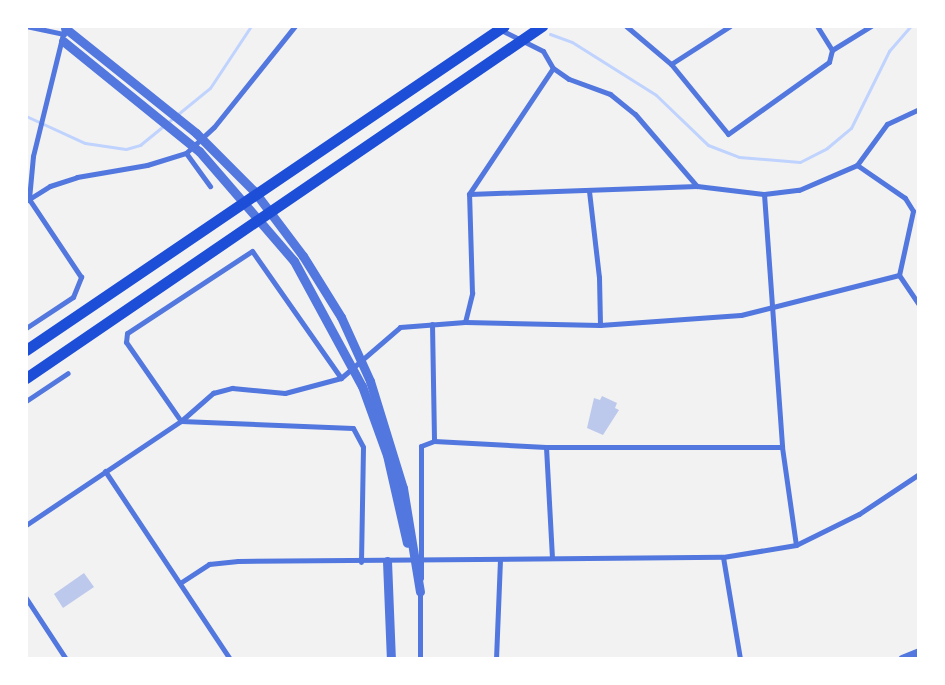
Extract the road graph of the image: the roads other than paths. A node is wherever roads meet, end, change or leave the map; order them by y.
1 (26, 26) edge
2 (494, 26) edge
3 (504, 26) edge
4 (542, 26) edge
5 (626, 26) edge
6 (730, 26) edge
7 (817, 26) edge
8 (871, 26) edge
9 (293, 28) edge
10 (64, 32) edge
11 (832, 50) junction
12 (671, 64) junction
13 (553, 68) junction
14 (919, 109) edge
15 (186, 153) junction
16 (857, 165) junction
17 (210, 186) dead end
18 (697, 186) junction
19 (588, 191) junction
20 (469, 194) junction
21 (764, 194) junction
22 (27, 199) edge
23 (916, 210) edge
24 (899, 275) junction
25 (919, 304) edge
26 (772, 307) junction
27 (465, 322) junction
28 (432, 324) junction
29 (600, 325) junction
30 (26, 328) edge
31 (26, 350) edge
32 (68, 373) dead end
33 (26, 378) edge
34 (341, 378) junction
35 (26, 401) edge
36 (181, 421) junction
37 (382, 428) junction
38 (434, 442) junction
39 (546, 447) junction
40 (782, 447) junction
41 (105, 471) junction
42 (919, 474) edge
43 (26, 524) edge
44 (796, 545) junction
45 (723, 557) junction
46 (552, 558) junction
47 (500, 559) junction
48 (387, 561) junction
49 (416, 561) junction
50 (361, 562) junction
51 (180, 583) junction
52 (420, 592) joint
53 (26, 598) edge
54 (919, 652) edge
55 (66, 659) edge
56 (230, 659) edge
57 (391, 659) edge
58 (420, 659) edge
59 (496, 659) edge
60 (740, 659) edge
61 (902, 659) edge

1 - 10 street
2 - 13 street
3 - 31 highway
4 - 33 highway
5 - 12 street
6 - 12 street
7 - 11 street
8 - 11 street
9 - 15 street
10 - 22 street
10 - 37 street
10 - 37 street
11 - 12 street
13 - 18 street
13 - 20 street
14 - 16 street
15 - 17 street
15 - 22 street
16 - 21 street
16 - 23 street
18 - 19 street
18 - 21 street
19 - 20 street
19 - 29 street
20 - 27 street
21 - 26 street
22 - 30 street
23 - 24 street
24 - 25 street
24 - 26 street
26 - 29 street
26 - 40 street
27 - 28 street
27 - 29 street
28 - 34 street
28 - 38 street
32 - 35 street
34 - 36 street
34 - 36 street
36 - 41 street
36 - 50 street
37 - 49 street
38 - 39 street
38 - 49 street
39 - 40 street
39 - 46 street
40 - 44 street
41 - 43 street
41 - 51 street
42 - 44 street
44 - 45 street
45 - 46 street
45 - 60 street
46 - 47 street
47 - 49 street
47 - 59 street
48 - 49 street
48 - 50 street
48 - 57 street
49 - 52 street
50 - 51 street
51 - 56 street
52 - 58 street
53 - 55 street
54 - 61 street

